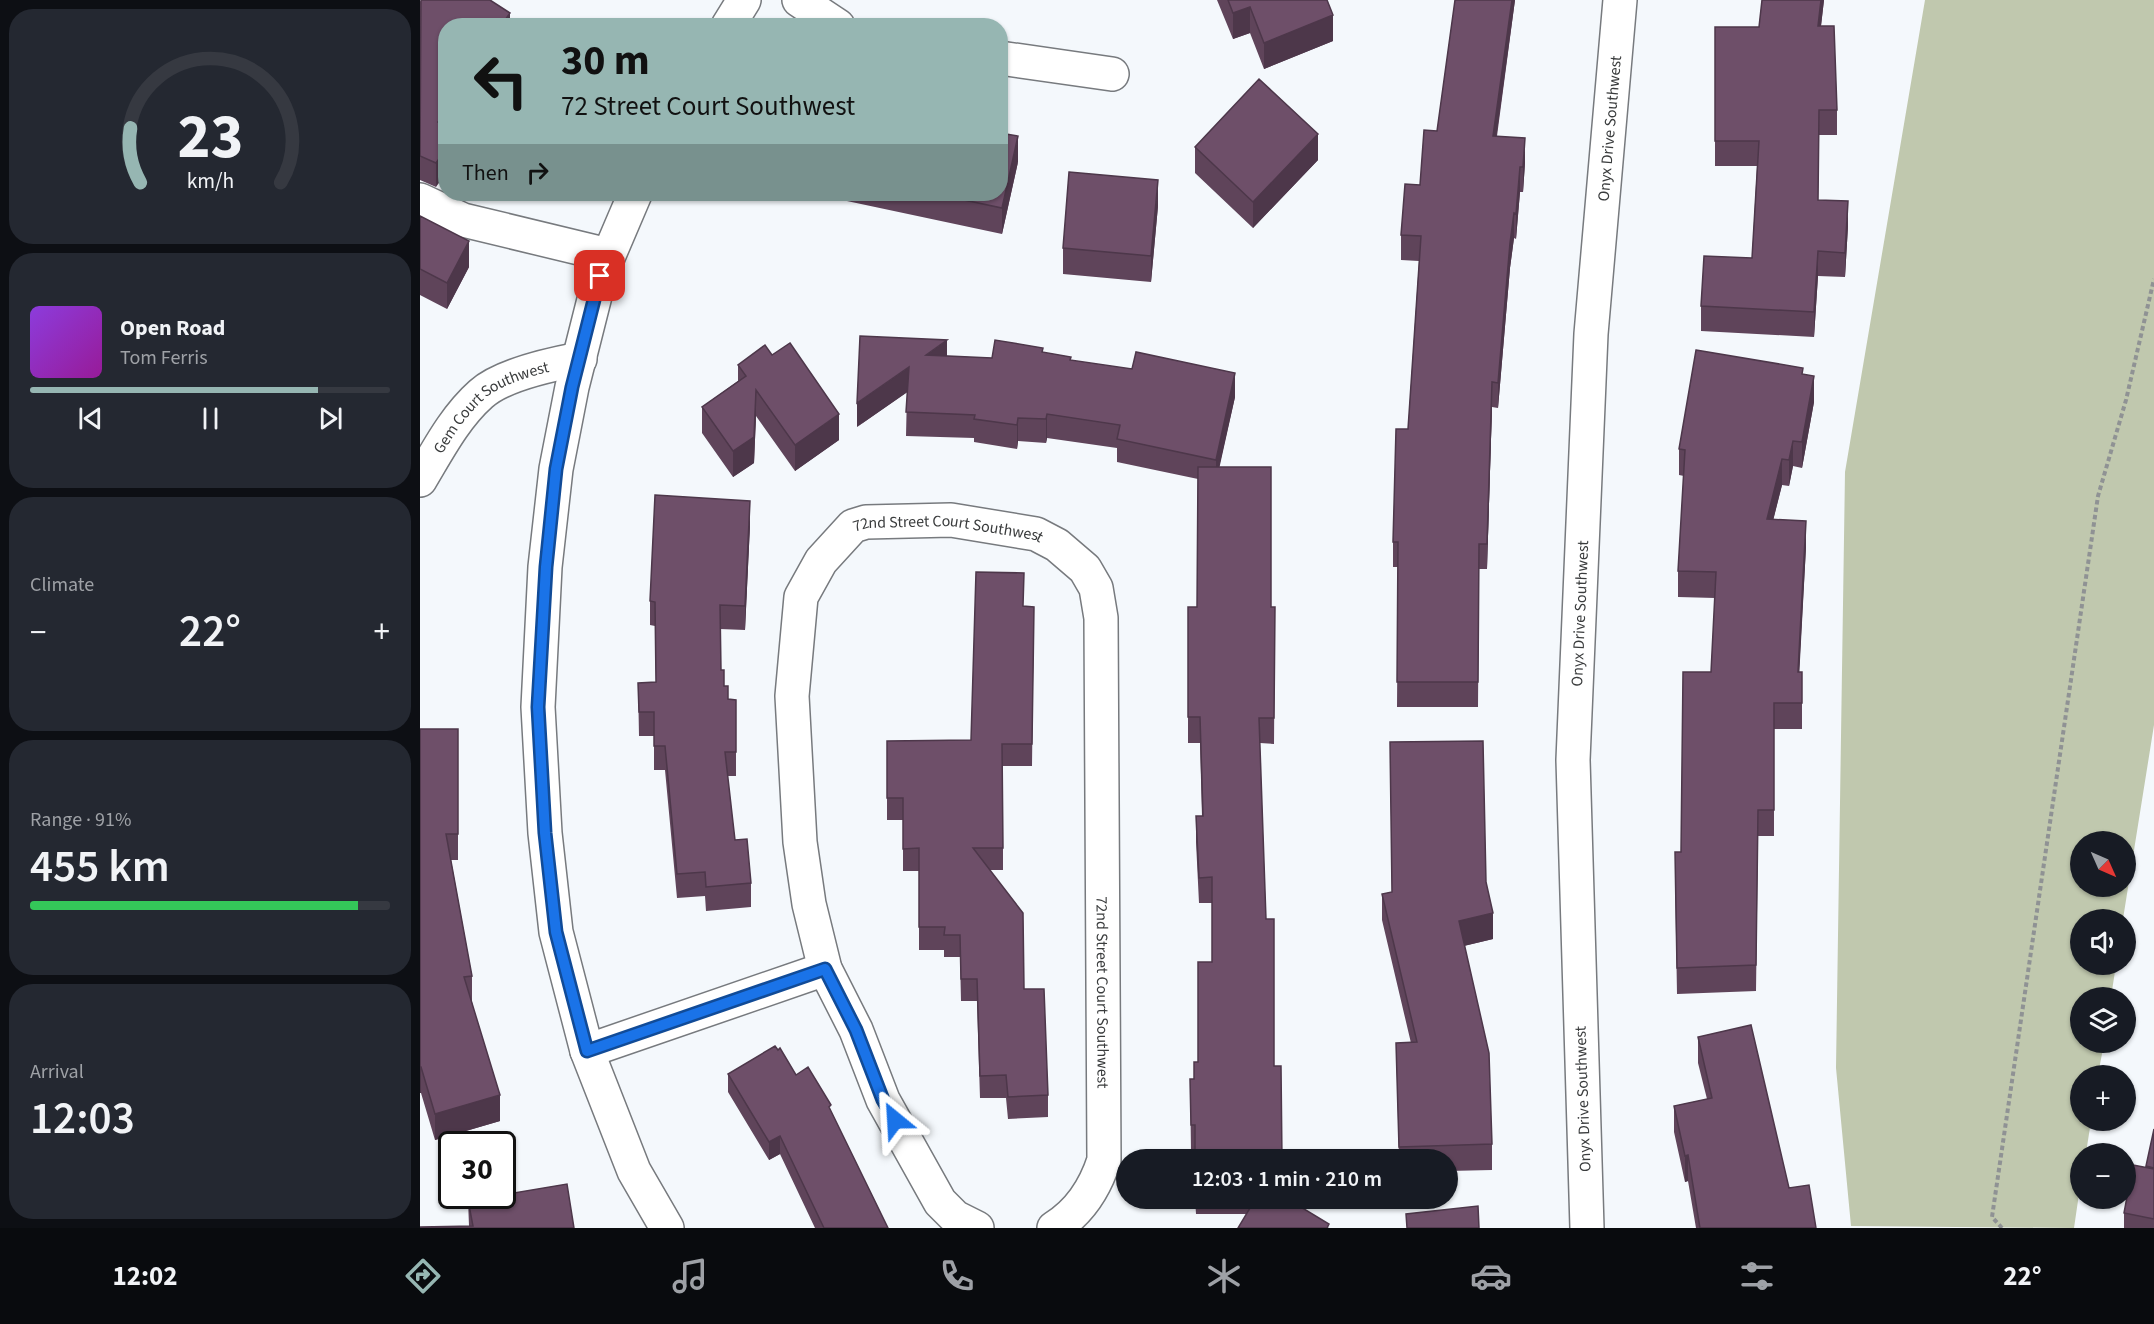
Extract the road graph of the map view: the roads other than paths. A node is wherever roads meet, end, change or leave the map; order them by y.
1 (744, 0) edge
2 (799, 0) edge
3 (1620, 0) edge
4 (733, 18) edge
5 (826, 18) edge
6 (1008, 59) edge
7 (1112, 74) dead end
8 (420, 200) edge
9 (632, 201) edge
10 (608, 255) junction
11 (580, 359) junction
12 (420, 480) edge
13 (825, 969) junction
14 (587, 1051) junction
15 (667, 1228) edge
16 (977, 1228) edge
17 (1054, 1228) edge
18 (1587, 1228) edge

1 - 4 street
2 - 5 street
3 - 18 street, Onyx Drive Southwest
6 - 7 street
8 - 10 street
9 - 10 street
10 - 11 street
11 - 12 street, Gem Court Southwest
11 - 14 street
13 - 14 street
13 - 16 street, 72nd Street Court Southwest
13 - 17 street, 72nd Street Court Southwest
14 - 15 street

